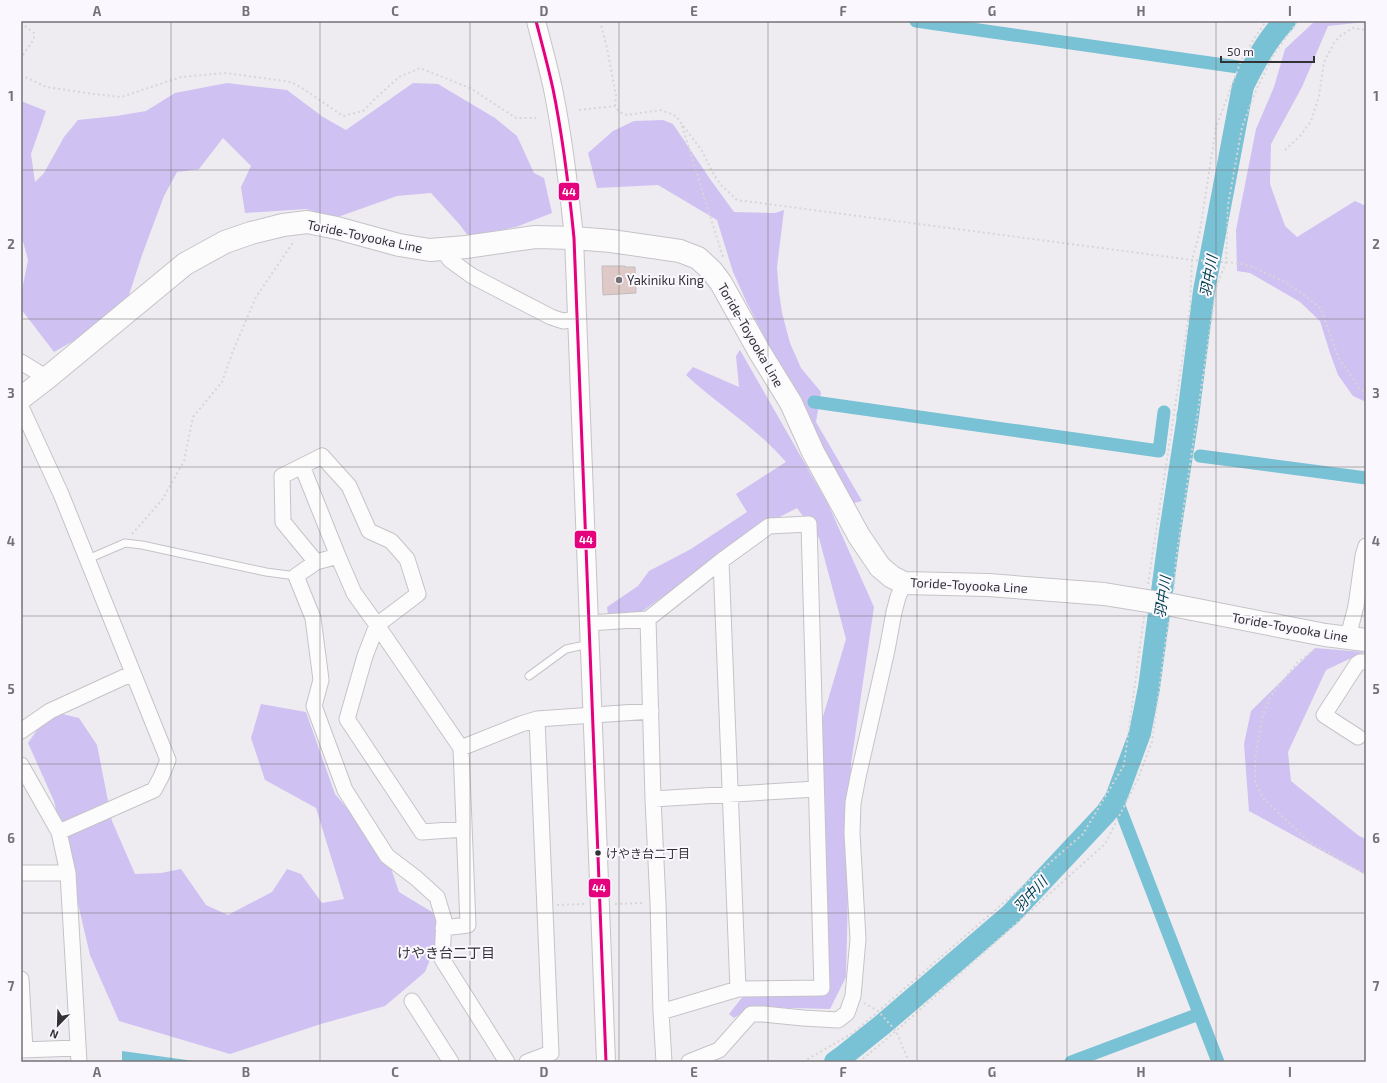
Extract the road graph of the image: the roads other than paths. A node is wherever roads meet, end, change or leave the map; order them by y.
1 (536, 21) edge
2 (574, 238) junction
3 (442, 248) junction
4 (577, 319) junction
5 (21, 362) edge
6 (47, 378) junction
7 (21, 398) edge
8 (21, 407) edge
9 (302, 466) junction
10 (1366, 546) edge
11 (338, 556) junction
12 (88, 559) junction
13 (721, 561) junction
14 (316, 562) junction
15 (296, 576) junction
16 (904, 583) junction
17 (1361, 597) edge
18 (648, 619) junction
19 (589, 623) junction
20 (377, 625) junction
21 (1357, 638) edge
22 (590, 644) junction
23 (1366, 662) edge
24 (133, 673) junction
25 (529, 676) dead end
26 (651, 711) junction
27 (593, 715) junction
28 (537, 719) junction
29 (21, 731) edge
30 (1358, 737) dead end
31 (461, 748) junction
32 (21, 764) edge
33 (816, 790) junction
34 (730, 794) junction
35 (653, 799) junction
36 (464, 828) junction
37 (60, 832) junction
38 (21, 873) edge
39 (68, 873) junction
40 (443, 928) junction
41 (21, 979) edge
42 (738, 989) junction
43 (412, 1001) dead end
44 (661, 1012) junction
45 (23, 1050) edge
46 (79, 1055) edge
47 (451, 1062) edge
48 (507, 1062) edge
49 (527, 1062) edge
50 (606, 1062) edge
51 (664, 1062) edge
52 (689, 1062) edge

1 - 2 street
2 - 3 main road, Toride-Toyooka Line
2 - 4 street
2 - 16 main road, Toride-Toyooka Line
3 - 4 street
3 - 6 main road, Toride-Toyooka Line
4 - 19 street
5 - 6 street
6 - 7 main road, Toride-Toyooka Line
8 - 12 street
9 - 11 street
9 - 14 street
9 - 20 street
10 - 17 street
11 - 14 street
11 - 20 street
12 - 15 lane
12 - 24 street
13 - 18 street
13 - 33 street
13 - 34 street
14 - 15 street
15 - 40 street
16 - 21 main road, Toride-Toyooka Line
16 - 52 street
17 - 21 street
18 - 19 street
18 - 26 street
19 - 22 street
20 - 31 street
20 - 36 street
22 - 25 lane
22 - 27 street
23 - 30 street
24 - 29 street
24 - 37 street
26 - 27 street
26 - 35 street
27 - 28 street
27 - 50 street
28 - 31 street
28 - 49 street
31 - 36 street
32 - 37 street
33 - 34 street
33 - 42 street
34 - 35 street
34 - 42 street
35 - 44 street
36 - 40 street
37 - 39 street
38 - 39 street
39 - 46 street
40 - 48 street
41 - 45 street
42 - 44 street
43 - 47 street
44 - 51 street
45 - 46 street

